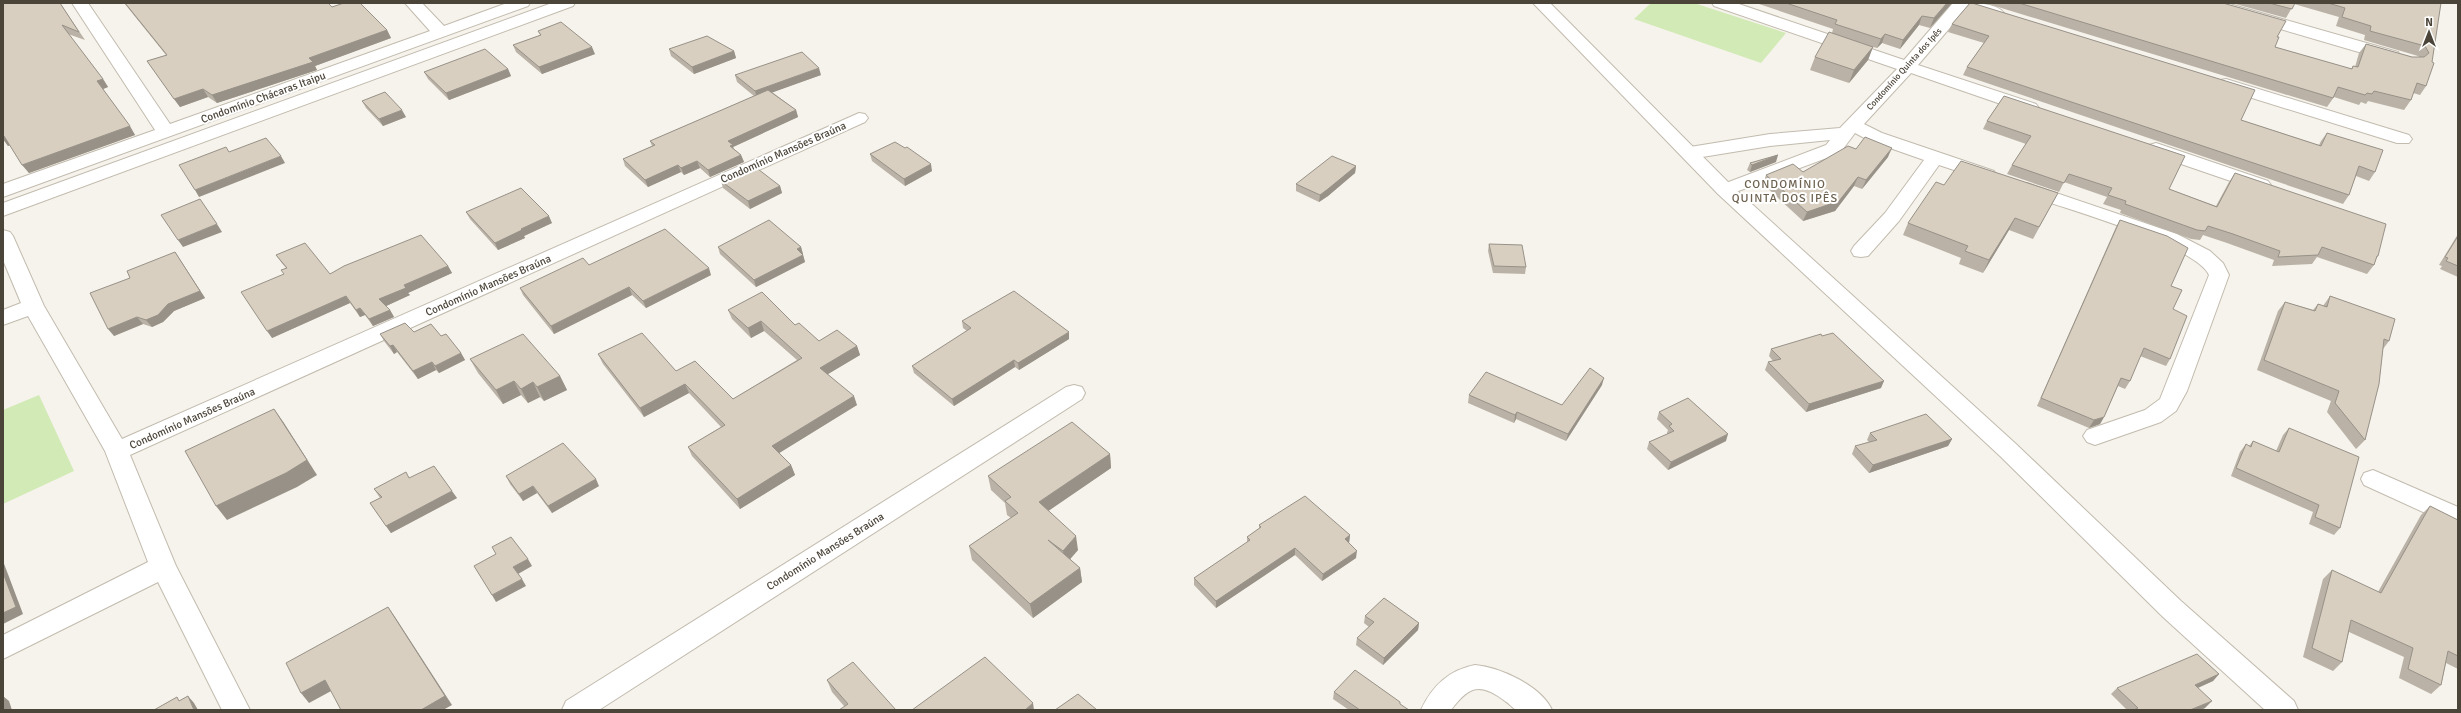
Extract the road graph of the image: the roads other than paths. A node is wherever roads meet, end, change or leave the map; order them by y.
1 (80, 3) edge
2 (413, 3) edge
3 (522, 3) edge
4 (567, 3) edge
5 (1541, 3) edge
6 (1720, 3) edge
7 (1962, 3) edge
8 (2208, 3) edge
9 (2008, 17) edge
10 (441, 32) junction
11 (2405, 59) edge
12 (1907, 67) junction
13 (2213, 80) edge
14 (2050, 114) edge
15 (859, 118) dead end
16 (1849, 129) junction
17 (166, 132) junction
18 (2403, 139) dead end
19 (2140, 144) edge
20 (1690, 153) junction
21 (1935, 157) junction
22 (2275, 189) edge
23 (1725, 190) junction
24 (3, 191) edge
25 (3, 210) edge
26 (3, 236) edge
27 (1861, 251) dead end
28 (34, 306) junction
29 (3, 318) edge
30 (1074, 393) dead end
31 (2095, 436) dead end
32 (117, 451) junction
33 (2374, 479) dead end
34 (2458, 518) edge
35 (163, 567) junction
36 (3, 648) edge
37 (236, 710) edge
38 (576, 710) edge
39 (1435, 710) edge
40 (1538, 710) edge
41 (2283, 710) edge

1 - 17 street
2 - 10 street
3 - 10 street, Condomínio Chácaras Itaipu
4 - 25 street
5 - 20 street
6 - 12 street
7 - 9 street
7 - 12 street, Condomínio Quinta dos Ipês
8 - 11 street
10 - 17 street, Condomínio Chácaras Itaipu
12 - 14 street
12 - 16 street, Condomínio Quinta dos Ipês
13 - 18 street
15 - 32 street, Condomínio Mansões Braúna
16 - 20 street
16 - 21 street
16 - 23 street, Condomínio Quinta dos Ipês
17 - 24 street, Condomínio Chácaras Itaipu
19 - 22 street
20 - 23 street
21 - 27 street
21 - 31 street
23 - 41 street
26 - 28 street, Condomínio Mansões Braúna
28 - 29 street
28 - 32 street, Condomínio Mansões Braúna
30 - 38 street, Condomínio Mansões Braúna
32 - 35 street, Condomínio Mansões Braúna
33 - 34 street
35 - 36 street
35 - 37 street, Condomínio Mansões Braúna
39 - 40 street

